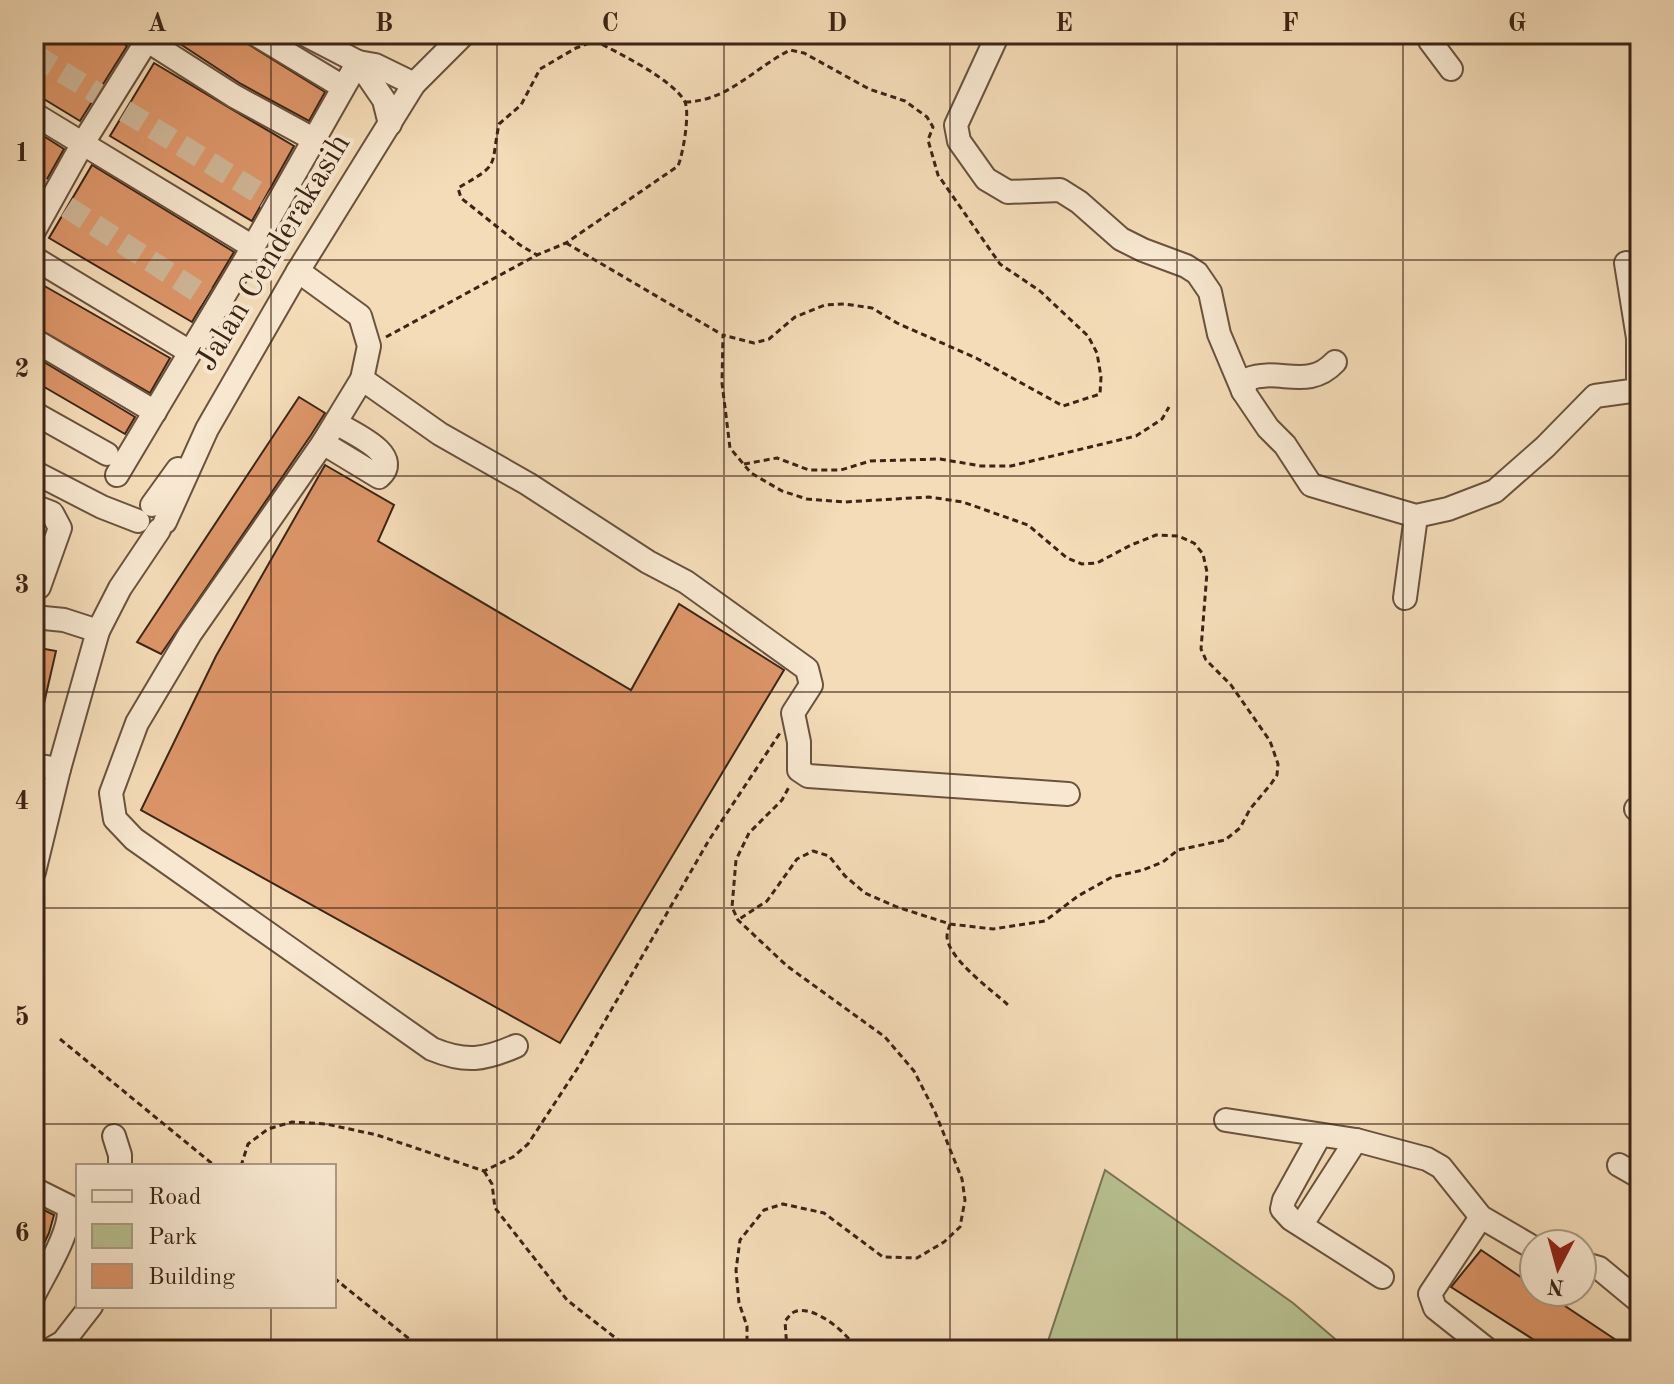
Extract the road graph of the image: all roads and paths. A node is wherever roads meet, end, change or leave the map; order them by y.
1 (255, 34) edge
2 (304, 34) edge
3 (464, 34) edge
4 (998, 34) edge
5 (1429, 34) edge
6 (145, 36) edge
7 (358, 62) junction
8 (1451, 69) dead end
9 (414, 84) junction
10 (343, 87) junction
11 (685, 102) junction
12 (34, 114) edge
13 (390, 124) junction
14 (313, 139) junction
15 (83, 143) junction
16 (34, 231) edge
17 (566, 243) junction
18 (253, 247) junction
19 (537, 255) junction
20 (34, 258) edge
21 (1626, 263) dead end
22 (298, 271) junction
23 (723, 335) junction
24 (34, 340) edge
25 (369, 346) junction
26 (190, 352) junction
27 (1335, 362) dead end
28 (362, 379) junction
29 (1243, 391) junction
30 (1169, 407) dead end
31 (155, 412) junction
32 (34, 413) edge
33 (336, 423) junction
34 (323, 443) junction
35 (107, 454) dead end
36 (744, 464) junction
37 (34, 472) edge
38 (117, 475) dead end
39 (34, 506) edge
40 (1416, 516) junction
41 (150, 518) junction
42 (34, 588) edge
43 (116, 595) junction
44 (1405, 598) dead end
45 (34, 617) edge
46 (64, 620) junction
47 (98, 631) junction
48 (88, 668) junction
49 (793, 713) junction
50 (34, 765) edge
51 (59, 769) junction
52 (799, 770) junction
53 (1068, 794) dead end
54 (42, 805) edge
55 (34, 872) edge
56 (738, 920) junction
57 (950, 924) junction
58 (1008, 1005) dead end
59 (60, 1039) dead end
60 (516, 1046) dead end
61 (1226, 1120) dead end
62 (1320, 1135) junction
63 (114, 1136) dead end
64 (1356, 1140) junction
65 (120, 1164) edge
66 (213, 1164) edge
67 (242, 1164) edge
68 (1619, 1165) dead end
69 (484, 1171) junction
70 (1640, 1177) edge
71 (34, 1189) edge
72 (1481, 1217) junction
73 (1302, 1224) junction
74 (1518, 1239) edge
75 (1598, 1268) edge
76 (1382, 1277) dead end
77 (336, 1280) edge
78 (34, 1295) edge
79 (1640, 1302) edge
80 (89, 1308) edge
81 (49, 1350) edge
82 (423, 1350) edge
83 (631, 1350) edge
84 (743, 1350) edge
85 (787, 1350) edge
86 (856, 1350) edge
87 (1488, 1350) edge

1 - 10 street
2 - 7 street
3 - 9 street, Jalan Cenderakasih
4 - 29 street
5 - 8 street
6 - 14 street
6 - 15 street
7 - 9 street
7 - 10 street
7 - 13 street
9 - 13 street, Jalan Cenderakasih
10 - 14 street
11 - 17 path
11 - 19 path
11 - 23 path
12 - 15 street
13 - 22 street, Jalan Cenderakasih
14 - 18 street
15 - 16 street
15 - 18 street
17 - 19 path
17 - 23 path
18 - 26 street
19 - 25 path
20 - 26 street
21 - 40 street
22 - 25 street
22 - 41 street, Jalan Cenderakasih
23 - 36 path
24 - 31 street
25 - 28 street
26 - 31 street
27 - 29 street
28 - 33 street
28 - 49 street
29 - 40 street
30 - 36 path
31 - 38 street
32 - 35 street
33 - 34 street
33 - 34 street
34 - 60 street
36 - 57 path
37 - 41 street
39 - 42 street
40 - 44 street
41 - 43 street, Jalan Cenderakasih
43 - 46 street
43 - 47 street
45 - 46 street
46 - 47 street
46 - 48 street
47 - 48 street
48 - 51 street
49 - 52 street
49 - 69 path
50 - 51 street
51 - 54 street
52 - 53 street
52 - 56 path
54 - 55 street
56 - 57 path
56 - 84 path
57 - 58 path
59 - 66 path
61 - 62 street
62 - 64 street
62 - 73 street
63 - 65 street
64 - 72 street
64 - 73 street
67 - 69 path
68 - 70 street
69 - 83 path
71 - 78 street
72 - 74 street
72 - 87 street
73 - 76 street
75 - 79 street
77 - 82 path
80 - 81 street
85 - 86 path

